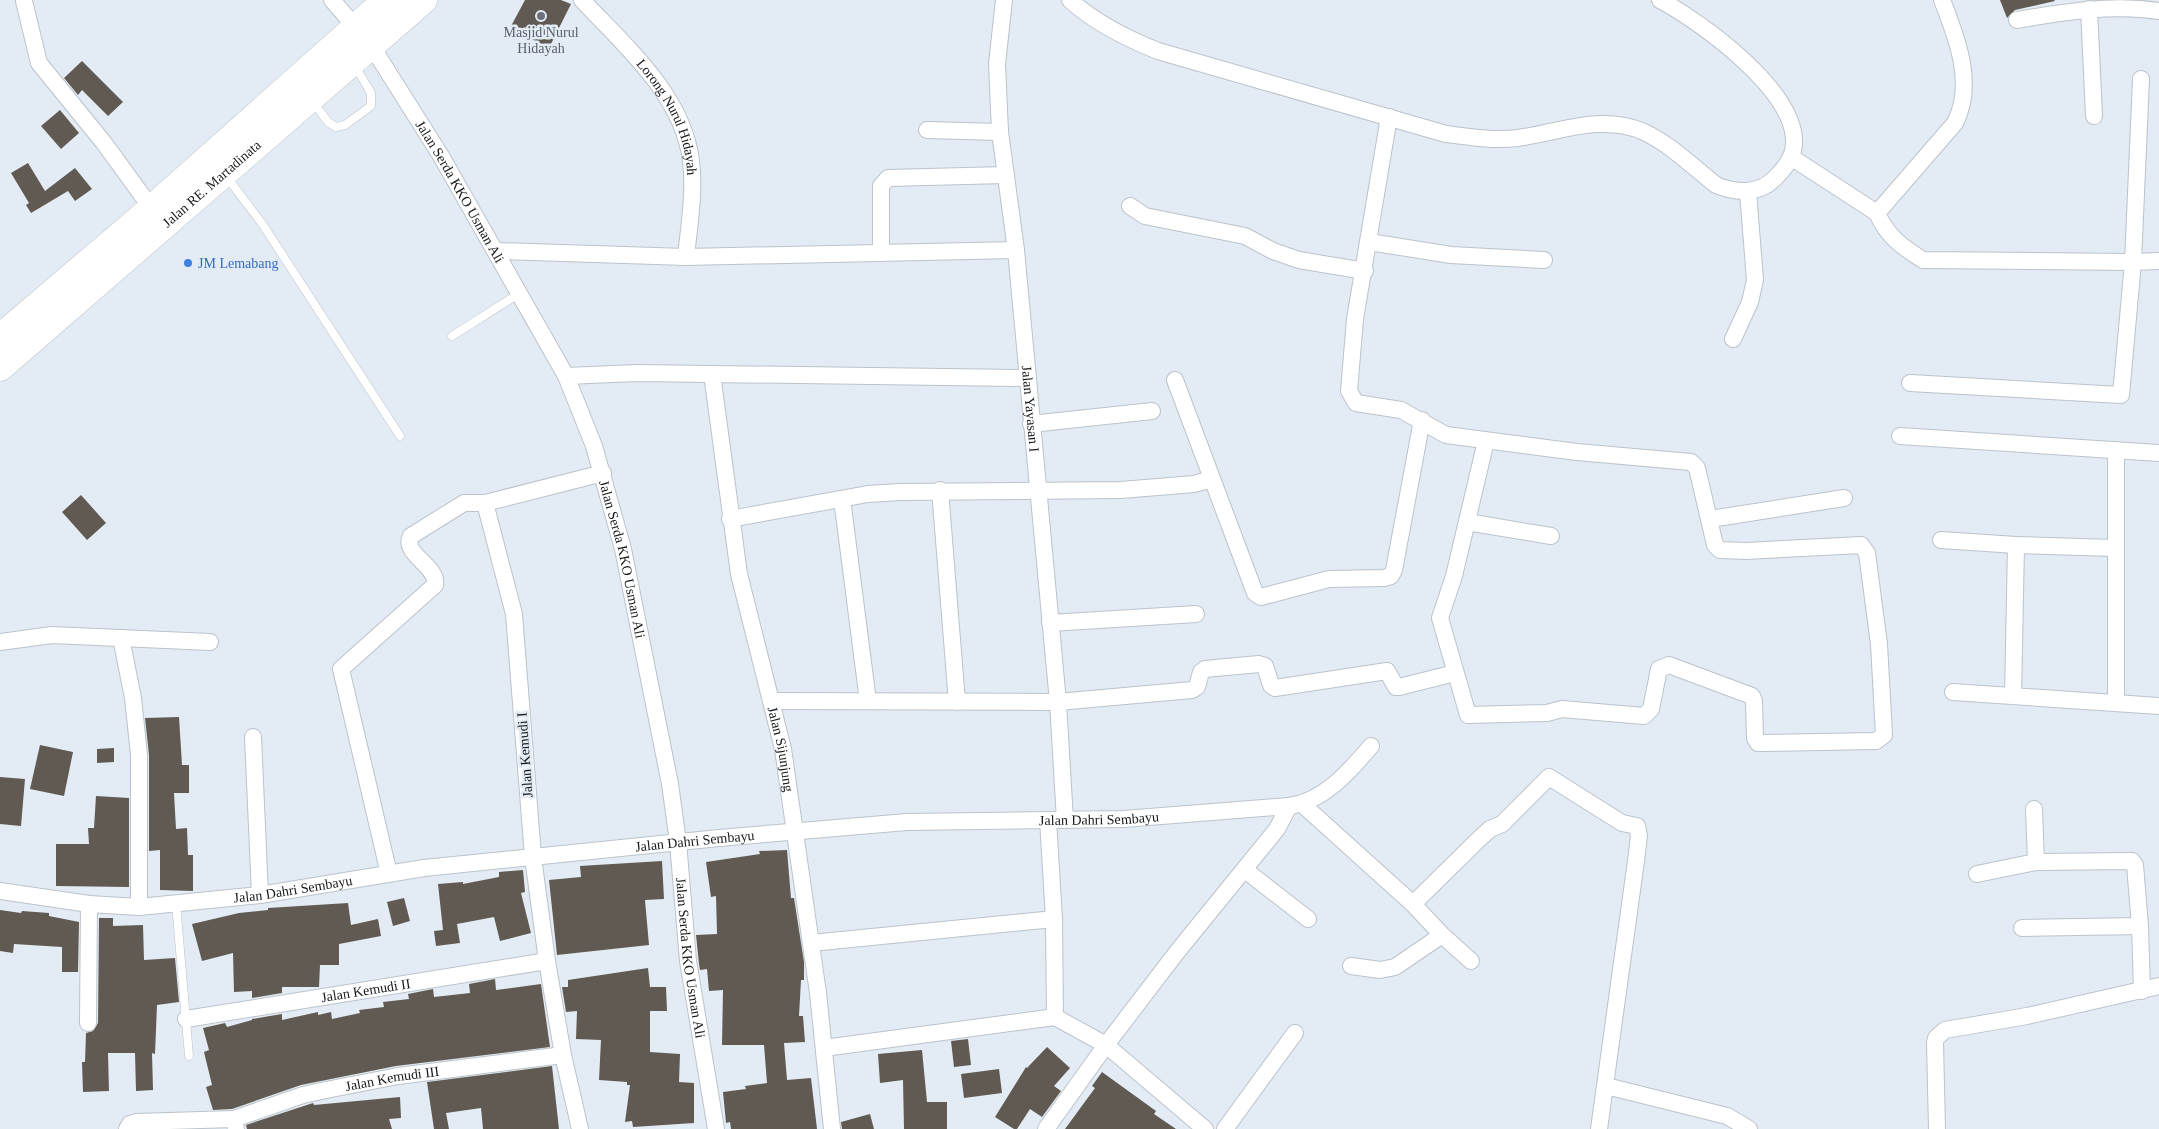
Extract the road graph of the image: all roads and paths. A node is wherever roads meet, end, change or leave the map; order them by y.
1 (332, 0) edge
2 (387, 0) edge
3 (423, 0) edge
4 (582, 0) edge
5 (1004, 0) edge
6 (1070, 0) edge
7 (1660, 0) edge
8 (1942, 0) edge
9 (24, 1) edge
10 (2142, 4) edge
11 (2089, 9) junction
12 (2159, 11) edge
13 (2017, 20) dead end
14 (360, 44) junction
15 (2140, 79) dead end
16 (309, 98) junction
17 (2094, 116) dead end
18 (1389, 117) junction
19 (927, 130) dead end
20 (1000, 132) junction
21 (1791, 157) junction
22 (224, 173) junction
23 (1006, 175) junction
24 (1748, 192) junction
25 (1130, 206) dead end
26 (152, 209) junction
27 (1874, 211) junction
28 (1369, 242) junction
29 (1016, 250) junction
30 (497, 251) junction
31 (881, 253) junction
32 (686, 257) junction
33 (1544, 260) dead end
34 (2159, 261) edge
35 (2133, 262) junction
36 (1364, 271) junction
37 (520, 293) junction
38 (452, 336) dead end
39 (0, 338) edge
40 (1733, 339) dead end
41 (0, 367) edge
42 (712, 374) junction
43 (566, 376) junction
44 (1026, 378) junction
45 (1175, 380) dead end
46 (1910, 383) dead end
47 (1152, 411) dead end
48 (1422, 420) junction
49 (1031, 424) junction
50 (400, 436) dead end
51 (1900, 436) dead end
52 (1486, 441) junction
53 (2116, 450) junction
54 (2159, 453) edge
55 (603, 473) junction
56 (1212, 479) junction
57 (940, 490) junction
58 (1037, 491) junction
59 (1844, 498) dead end
60 (842, 499) junction
61 (486, 503) junction
62 (730, 519) junction
63 (1710, 519) junction
64 (1467, 522) junction
65 (1551, 536) dead end
66 (1940, 540) dead end
67 (2016, 545) junction
68 (2114, 548) junction
69 (1196, 614) dead end
70 (1050, 623) junction
71 (121, 638) junction
72 (0, 642) edge
73 (210, 642) dead end
74 (1455, 673) junction
75 (1953, 692) dead end
76 (2013, 696) junction
77 (771, 701) junction
78 (868, 701) junction
79 (2116, 701) junction
80 (957, 702) junction
81 (1058, 702) junction
82 (2159, 706) edge
83 (253, 737) dead end
84 (1371, 746) dead end
85 (1295, 805) junction
86 (2034, 809) dead end
87 (1048, 820) junction
88 (1065, 820) junction
89 (795, 832) junction
90 (678, 842) junction
91 (533, 857) junction
92 (2036, 862) junction
93 (1245, 870) junction
94 (389, 874) junction
95 (1976, 874) dead end
96 (0, 891) edge
97 (260, 895) junction
98 (176, 903) junction
99 (89, 904) junction
100 (1413, 904) junction
101 (139, 907) junction
102 (1054, 919) junction
103 (1308, 920) dead end
104 (2140, 926) junction
105 (2022, 928) dead end
106 (1442, 935) junction
107 (811, 943) junction
108 (547, 961) junction
109 (1471, 961) dead end
110 (1351, 966) dead end
111 (2159, 986) edge
112 (2142, 990) junction
113 (1055, 1017) junction
114 (186, 1018) junction
115 (88, 1023) dead end
116 (1295, 1033) dead end
117 (1106, 1044) junction
118 (824, 1048) junction
119 (563, 1055) junction
120 (190, 1056) dead end
121 (1606, 1086) junction
122 (235, 1124) edge
123 (127, 1129) edge
124 (580, 1129) edge
125 (716, 1129) edge
126 (832, 1129) edge
127 (1046, 1129) edge
128 (1205, 1129) edge
129 (1225, 1129) edge
130 (1599, 1129) edge
131 (1749, 1129) edge
132 (1937, 1129) edge

1 - 14 street, Jalan Serda KKO Usman Ali
2 - 14 highway
3 - 14 highway, Jalan RE. Martadinata
4 - 32 street, Lorong Nurul Hidayah
5 - 20 street, Jalan Yayasan I
6 - 18 street
7 - 21 street
8 - 27 street
9 - 26 street
10 - 11 street
10 - 12 street
11 - 13 street
11 - 17 street
14 - 16 highway, Jalan RE. Martadinata
14 - 16 lane
14 - 26 highway
14 - 30 street, Jalan Serda KKO Usman Ali
15 - 35 street
16 - 22 highway, Jalan RE. Martadinata
18 - 24 street
18 - 28 street
19 - 20 street
20 - 23 street, Jalan Yayasan I
21 - 24 street
21 - 27 street
22 - 41 highway, Jalan RE. Martadinata
22 - 50 lane
23 - 29 street, Jalan Yayasan I
23 - 31 street
24 - 40 street
25 - 36 street
26 - 39 highway
27 - 35 street
28 - 33 street
28 - 36 street
29 - 31 street
29 - 44 street, Jalan Yayasan I
30 - 32 street
30 - 37 street, Jalan Serda KKO Usman Ali
31 - 32 street
34 - 35 street
35 - 46 street
36 - 48 street
37 - 38 lane
37 - 43 street, Jalan Serda KKO Usman Ali
42 - 43 street
42 - 44 street
42 - 62 street, Jalan Sijunjung
43 - 55 street, Jalan Serda KKO Usman Ali
44 - 49 street, Jalan Yayasan I
45 - 56 street
47 - 49 street
48 - 52 street
48 - 56 street
49 - 58 street, Jalan Yayasan I
51 - 53 street
52 - 63 street
52 - 64 street
53 - 54 street
53 - 68 street
55 - 61 street
55 - 90 street, Jalan Serda KKO Usman Ali
56 - 58 street
57 - 58 street
57 - 60 street
57 - 80 street
58 - 70 street, Jalan Yayasan I
59 - 63 street
60 - 62 street
60 - 78 street
61 - 91 street, Jalan Kemudi I
61 - 94 street
62 - 77 street, Jalan Sijunjung
63 - 74 street
64 - 65 street
64 - 74 street
66 - 67 street
67 - 68 street
67 - 76 street
68 - 79 street
69 - 70 street
70 - 81 street, Jalan Yayasan I
71 - 72 street
71 - 73 street
71 - 101 street
74 - 81 street
75 - 76 street
76 - 79 street
77 - 78 street
77 - 89 street, Jalan Sijunjung
78 - 80 street
79 - 82 street
80 - 81 street
81 - 88 street, Jalan Yayasan I
83 - 97 street
84 - 85 street, Jalan Dahri Sembayu
85 - 88 street, Jalan Dahri Sembayu
85 - 93 street
85 - 100 street
86 - 92 street
87 - 88 street, Jalan Dahri Sembayu
87 - 89 street, Jalan Dahri Sembayu
87 - 102 street
89 - 90 street, Jalan Dahri Sembayu
89 - 107 street, Jalan Sijunjung
90 - 91 street, Jalan Dahri Sembayu
90 - 125 street, Jalan Serda KKO Usman Ali
91 - 94 street, Jalan Dahri Sembayu
91 - 108 street, Jalan Kemudi I
92 - 95 street
92 - 104 street
93 - 103 street
93 - 117 street
94 - 97 street, Jalan Dahri Sembayu
96 - 99 street, Jalan Dahri Sembayu
97 - 98 street, Jalan Dahri Sembayu
98 - 101 street, Jalan Dahri Sembayu
98 - 114 lane
99 - 101 street, Jalan Dahri Sembayu
99 - 115 street
100 - 106 street
100 - 121 street
102 - 107 street
102 - 113 street
104 - 105 street
104 - 112 street
106 - 109 street
106 - 110 street
107 - 118 street, Jalan Sijunjung
108 - 114 street, Jalan Kemudi II
108 - 119 street, Jalan Kemudi I
111 - 112 street
112 - 132 street
113 - 117 street
113 - 118 street
114 - 120 lane
116 - 129 street
117 - 127 street
117 - 128 street
118 - 126 street, Jalan Sijunjung
119 - 122 street, Jalan Kemudi III
119 - 124 street, Jalan Kemudi I
121 - 130 street
121 - 131 street
122 - 123 street, Jalan Kemudi III

